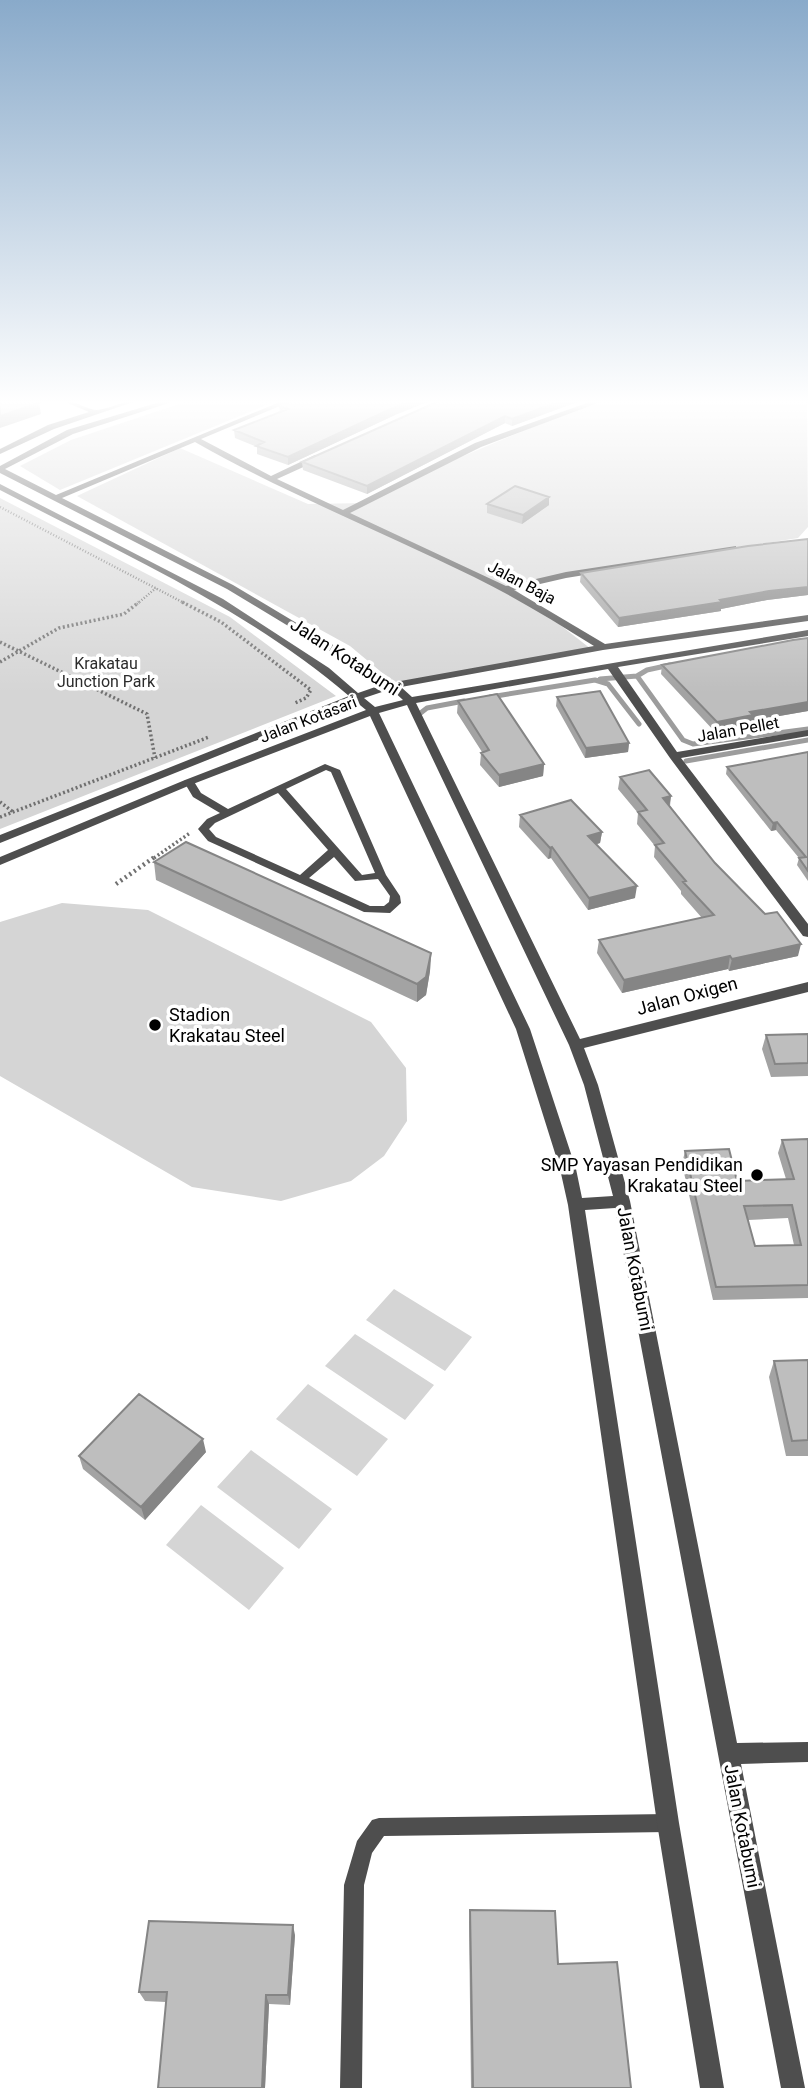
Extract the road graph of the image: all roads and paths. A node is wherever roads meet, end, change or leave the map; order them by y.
1 (22, 498) edge
2 (56, 498) edge
3 (310, 498) edge
4 (373, 498) edge
5 (0, 507) edge
6 (342, 514) junction
7 (740, 548) edge
8 (156, 588) junction
9 (503, 589) junction
10 (808, 618) edge
11 (808, 633) edge
12 (0, 642) edge
13 (603, 647) junction
14 (18, 650) junction
15 (0, 662) edge
16 (612, 666) junction
17 (393, 685) junction
18 (358, 696) junction
19 (410, 701) junction
20 (284, 708) dead end
21 (373, 712) junction
22 (219, 733) dead end
23 (808, 733) edge
24 (674, 756) junction
25 (155, 758) junction
26 (189, 782) junction
27 (281, 790) junction
28 (0, 802) edge
29 (12, 812) junction
30 (228, 813) junction
31 (0, 817) edge
32 (203, 829) junction
33 (0, 839) edge
34 (335, 849) junction
35 (0, 861) edge
36 (381, 875) junction
37 (302, 879) junction
38 (116, 884) dead end
39 (808, 933) edge
40 (808, 987) edge
41 (576, 1045) junction
42 (622, 1201) junction
43 (576, 1205) junction
44 (808, 1752) edge
45 (728, 1754) junction
46 (668, 1823) junction
47 (351, 2088) edge
48 (712, 2088) edge
49 (793, 2088) edge

1 - 18 street, Jalan Kotabumi
2 - 17 street, Jalan Kotabumi
3 - 6 street, Jalan Baja
4 - 6 street
5 - 8 path
6 - 9 street, Jalan Baja
7 - 9 street
8 - 14 path
8 - 20 path
9 - 13 street, Jalan Baja
10 - 13 street, Jalan Kotasari
11 - 16 street, Jalan Kotasari
12 - 14 path
13 - 17 street, Jalan Kotasari
14 - 15 path
14 - 25 path
16 - 19 street, Jalan Kotasari
16 - 24 street
17 - 18 street, Jalan Kotasari
17 - 19 street, Jalan Kotabumi
18 - 21 street, Jalan Kotabumi
18 - 33 street, Jalan Kotasari
19 - 21 street, Jalan Kotasari
19 - 41 street, Jalan Kotabumi
21 - 26 street, Jalan Kotasari
21 - 43 street, Jalan Kotabumi
22 - 25 path
23 - 24 street, Jalan Pellet
24 - 39 street
25 - 29 path
26 - 30 lane
26 - 35 street, Jalan Kotasari
27 - 30 lane
27 - 34 lane
27 - 36 lane
28 - 29 path
29 - 31 path
30 - 32 lane
32 - 37 lane
32 - 38 path
34 - 36 lane
34 - 37 lane
36 - 37 lane
40 - 41 street, Jalan Oxigen
41 - 42 street, Jalan Kotabumi
42 - 43 street
42 - 45 street, Jalan Kotabumi
43 - 46 street, Jalan Kotabumi
44 - 45 street
45 - 49 street, Jalan Kotabumi
46 - 47 lane
46 - 48 street, Jalan Kotabumi

